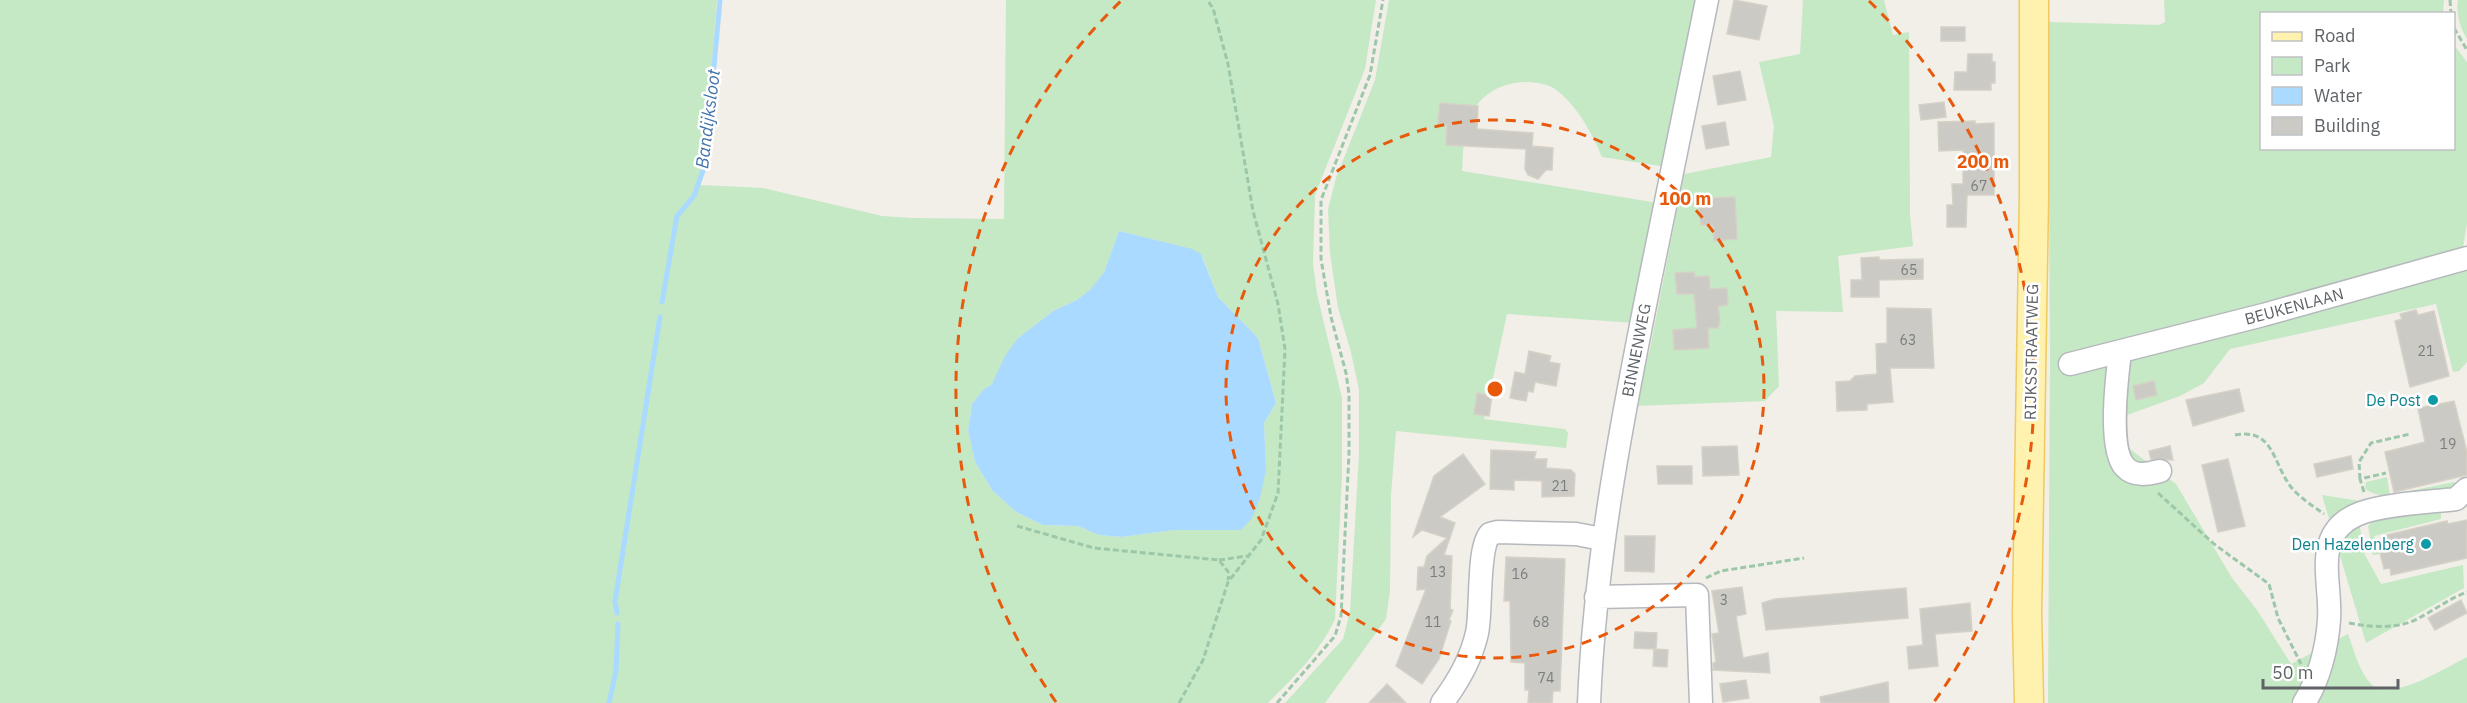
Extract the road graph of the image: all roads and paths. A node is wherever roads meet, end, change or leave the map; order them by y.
1 (1207, 0) edge
2 (1383, 0) edge
3 (1707, 0) edge
4 (2034, 0) edge
5 (2455, 30) edge
6 (2467, 50) edge
7 (2467, 258) edge
8 (2120, 352) junction
9 (2070, 364) dead end
10 (2410, 434) dead end
11 (2235, 435) dead end
12 (2156, 472) joint
13 (2360, 479) dead end
14 (2460, 502) edge
15 (1017, 526) dead end
16 (2340, 526) junction
17 (1602, 539) junction
18 (1247, 556) junction
19 (1804, 558) dead end
20 (1219, 560) junction
21 (1228, 582) junction
22 (2467, 592) edge
23 (1697, 595) junction
24 (1596, 597) junction
25 (2329, 619) junction
26 (2314, 682) junction
27 (1179, 703) edge
28 (1276, 703) edge
29 (1442, 703) edge
30 (1588, 703) edge
31 (1701, 703) edge
32 (2029, 703) edge
33 (2304, 703) edge

1 - 18 path
2 - 28 path
3 - 17 street, BINNENWEG
4 - 32 main road, RIJKSSTRAATWEG
5 - 6 path
7 - 8 street, BEUKENLAAN
8 - 9 street, BEUKENLAAN
8 - 12 street
10 - 13 path
11 - 16 path
12 - 26 path
14 - 16 street
15 - 20 path
16 - 25 street
17 - 24 street, BINNENWEG
17 - 29 street
18 - 20 path
18 - 21 path
19 - 23 path
20 - 21 path
21 - 27 path
22 - 25 path
23 - 24 street
23 - 31 street
24 - 30 street, BINNENWEG
25 - 26 street
26 - 33 street

